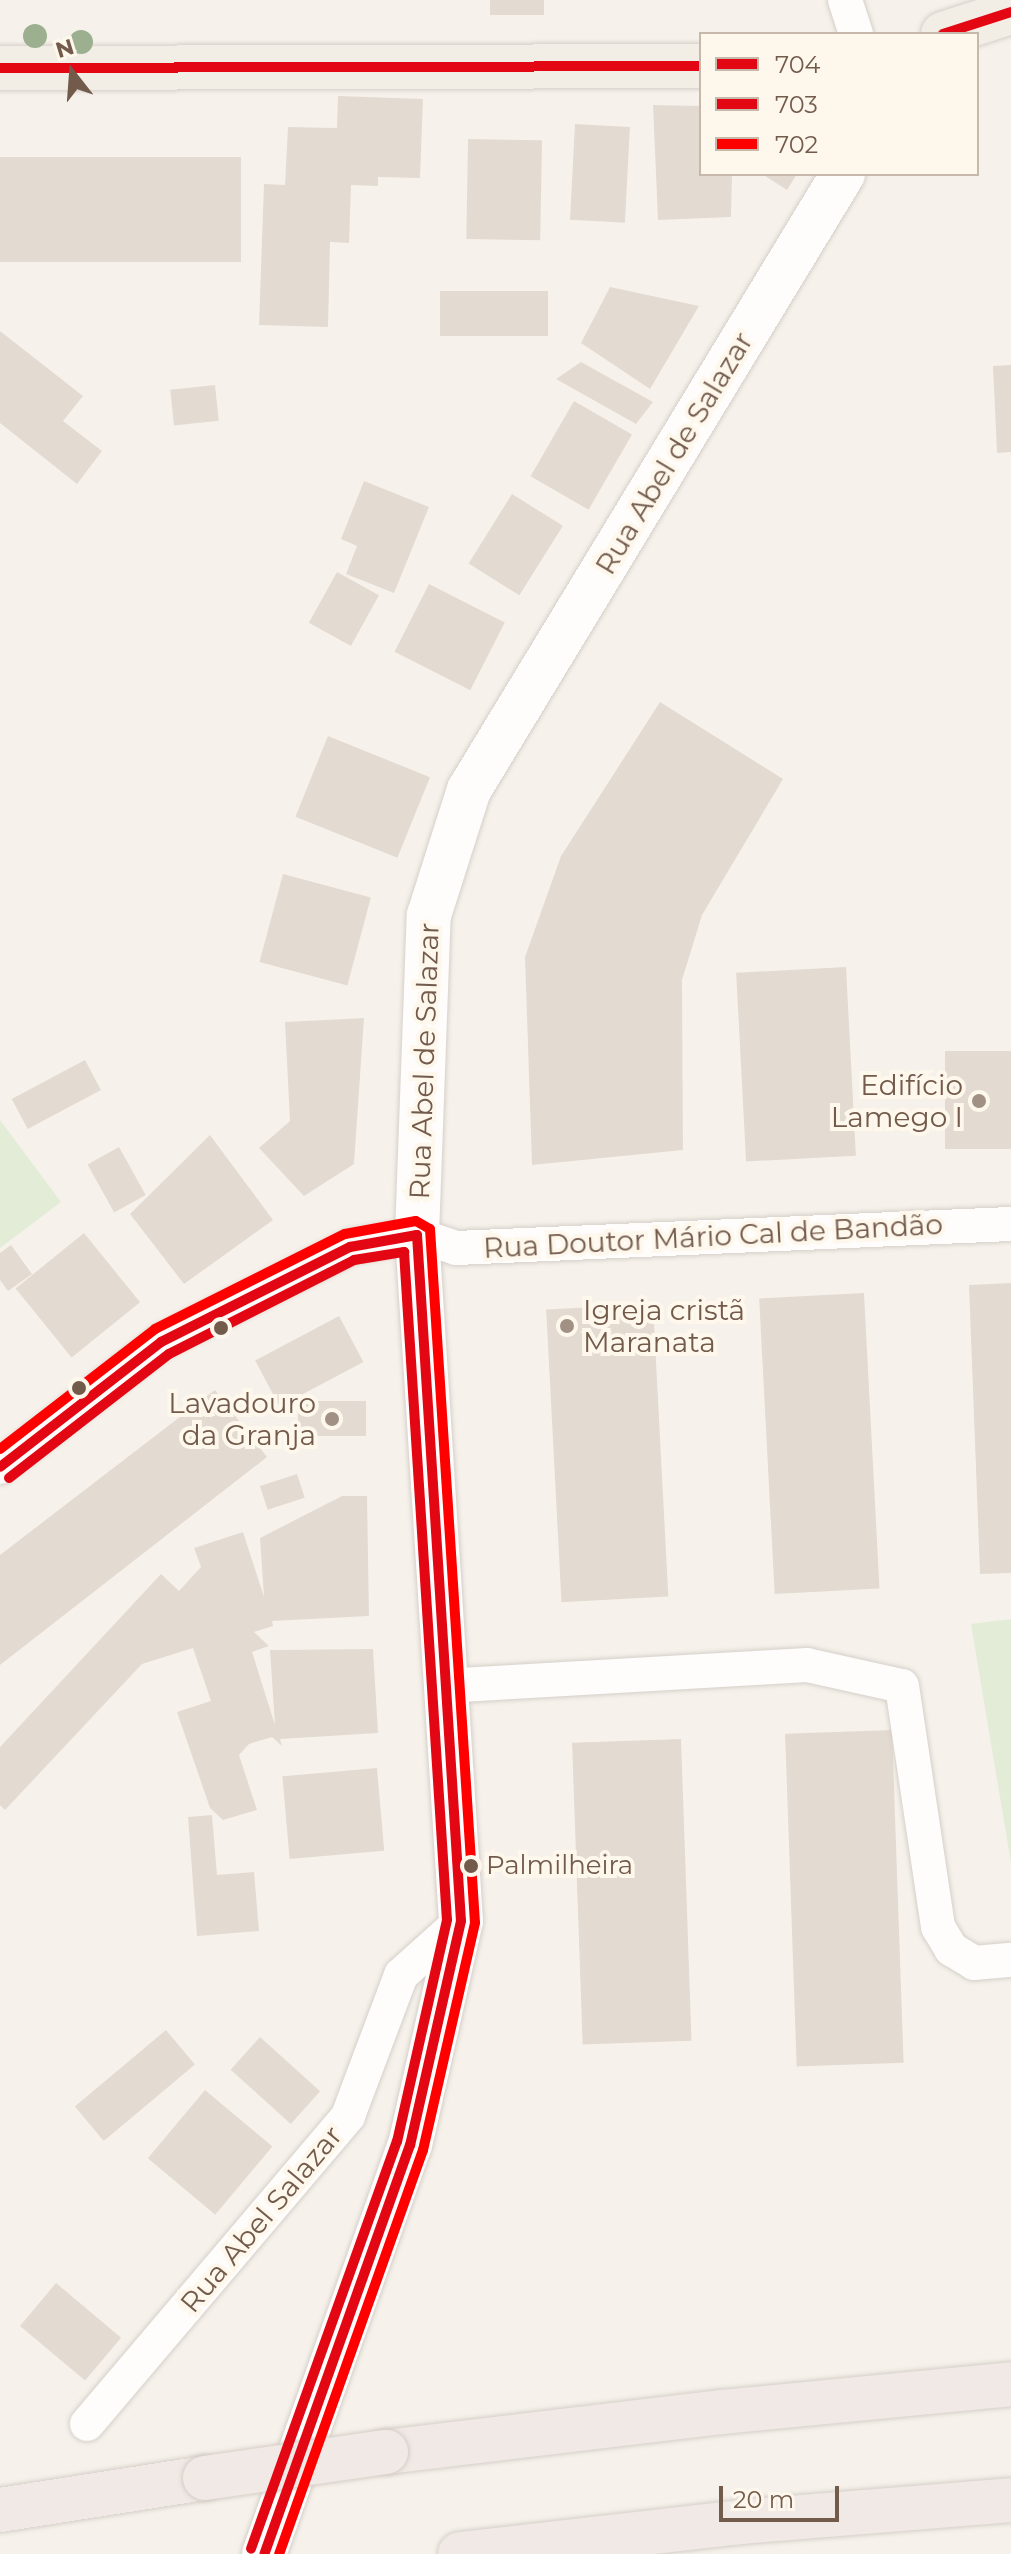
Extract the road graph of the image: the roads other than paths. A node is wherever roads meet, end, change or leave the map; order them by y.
1 (845, 0) edge
2 (1011, 12) edge
3 (855, 32) edge
4 (949, 32) edge
5 (699, 66) edge
6 (0, 68) edge
7 (842, 176) edge
8 (1011, 1224) edge
9 (417, 1235) junction
10 (0, 1467) edge
11 (443, 1686) junction
12 (461, 1921) junction
13 (1011, 1960) edge
14 (1011, 2384) edge
15 (87, 2424) dead end
16 (1011, 2500) edge
17 (0, 2510) edge
18 (264, 2554) edge
19 (460, 2554) edge

1 - 3 street
2 - 4 main road
5 - 6 main road
7 - 9 street, Rua Abel de Salazar
8 - 9 street, Rua Doutor Mário Cal de Bandão
9 - 10 street
9 - 11 street, Rua Abel de Salazar
11 - 12 street, Rua Abel de Salazar
11 - 13 street
12 - 15 street, Rua Abel Salazar
12 - 18 street, Rua Abel de Salazar
14 - 17 highway, bridge
16 - 19 highway

